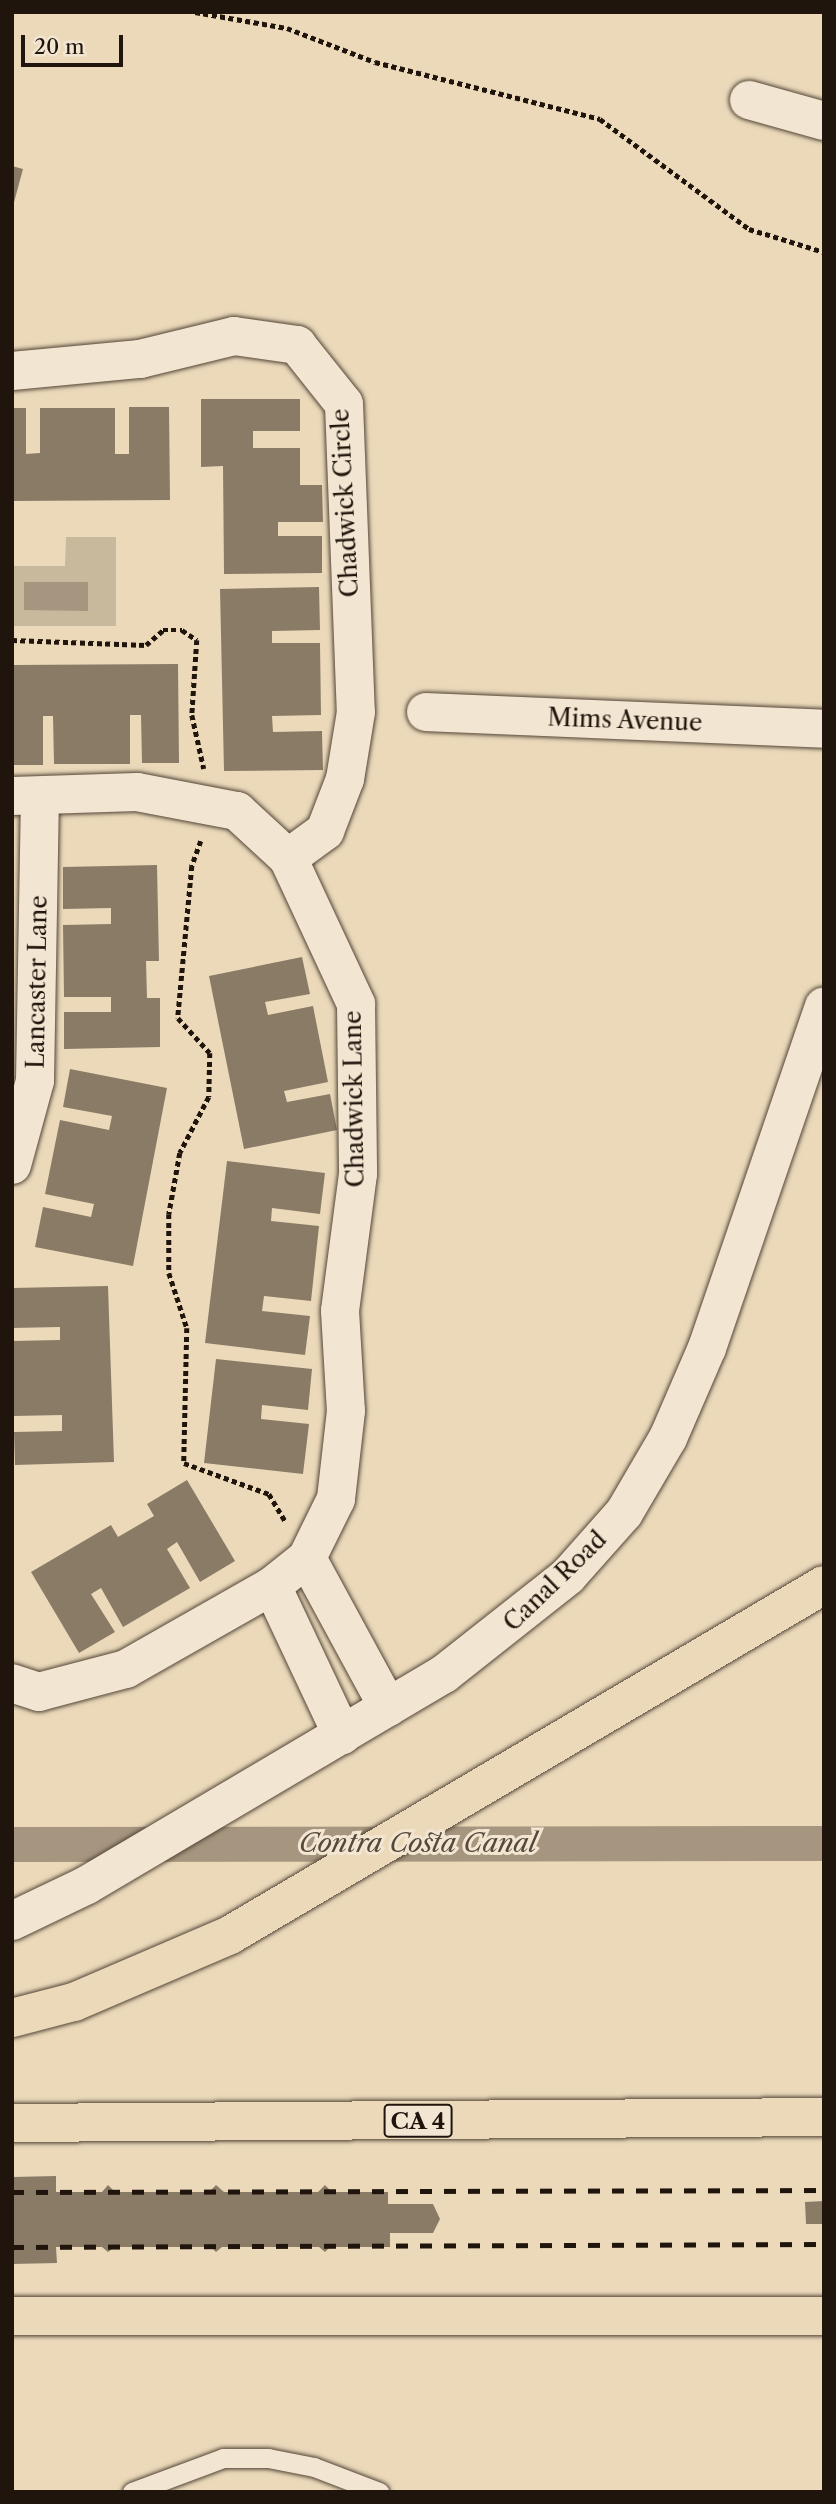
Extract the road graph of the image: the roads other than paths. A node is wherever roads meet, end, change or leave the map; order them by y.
1 (749, 100) dead end
2 (824, 121) edge
3 (12, 370) edge
4 (426, 712) dead end
5 (824, 729) edge
6 (26, 797) edge
7 (288, 858) junction
8 (824, 1007) edge
9 (12, 1165) edge
10 (307, 1558) junction
11 (824, 1585) edge
12 (272, 1586) junction
13 (12, 1682) edge
14 (388, 1707) junction
15 (342, 1735) junction
16 (12, 1921) edge
17 (12, 2018) edge
18 (824, 2117) edge
19 (12, 2123) edge
20 (12, 2316) edge
21 (824, 2316) edge
22 (134, 2491) edge
23 (379, 2492) edge

1 - 2 street
3 - 7 street, Chadwick Circle
4 - 5 street, Mims Avenue
6 - 7 street, Chadwick Lane
6 - 9 street, Lancaster Lane
7 - 10 street, Chadwick Lane
8 - 14 street, Canal Road
10 - 12 street, Chadwick Lane
10 - 14 street
11 - 17 highway
12 - 13 street, Chadwick Lane
12 - 15 street
14 - 15 street, Canal Road
15 - 16 street, Canal Road
18 - 19 highway, CA 4
20 - 21 highway
22 - 23 lane

